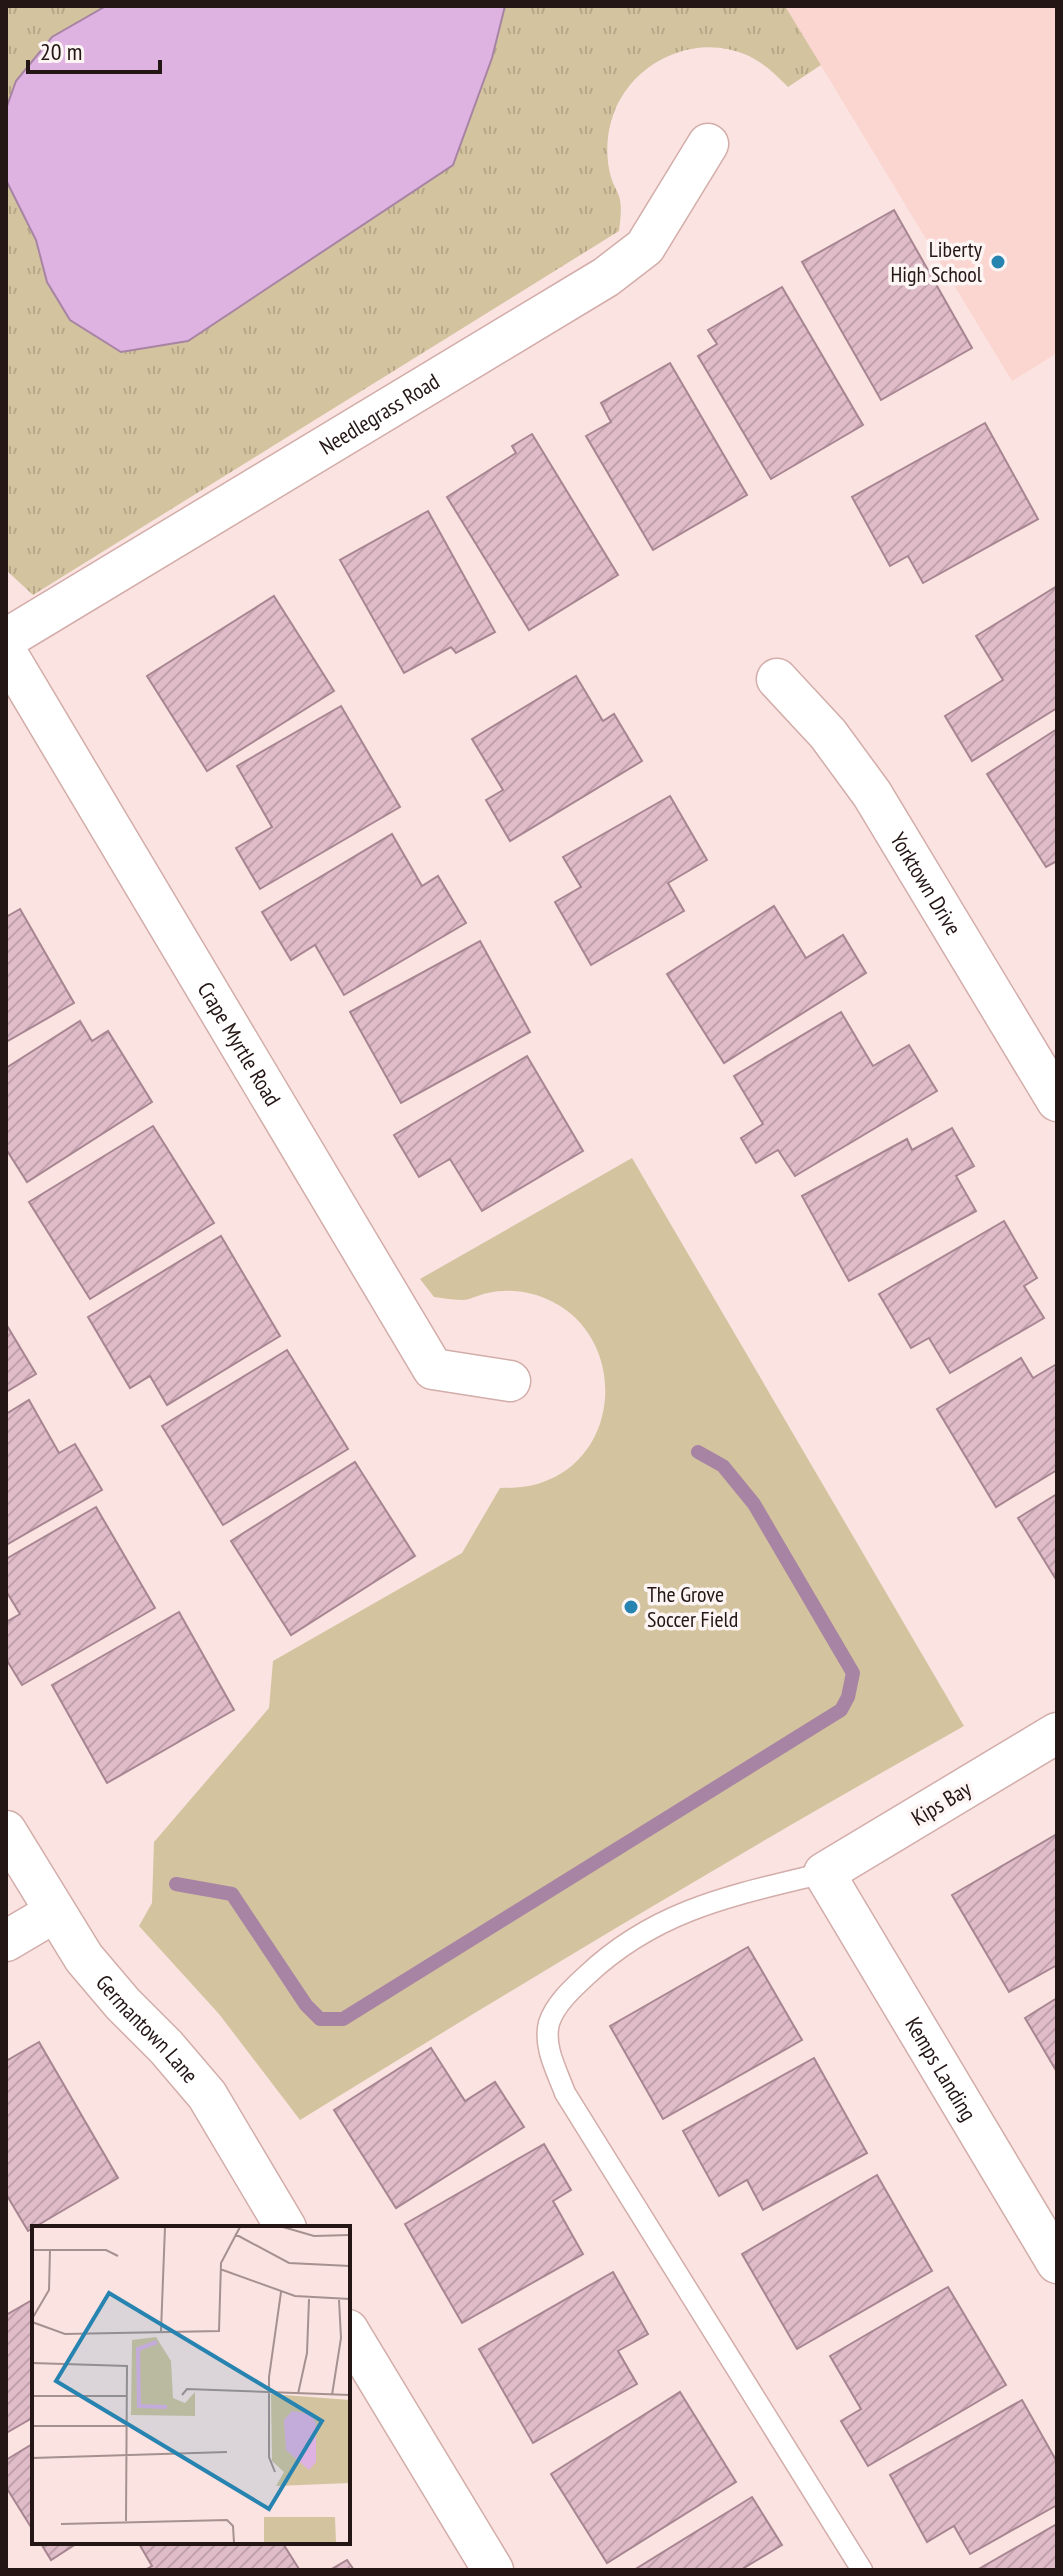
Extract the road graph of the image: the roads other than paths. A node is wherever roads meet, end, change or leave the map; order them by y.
1 (708, 144) dead end
2 (6, 639) edge
3 (6, 652) edge
4 (777, 679) dead end
5 (1057, 1101) edge
6 (510, 1381) dead end
7 (1057, 1733) edge
8 (6, 1831) edge
9 (824, 1873) junction
10 (55, 1912) junction
11 (6, 1941) edge
12 (285, 2226) edge
13 (1057, 2263) edge
14 (350, 2333) edge
15 (493, 2570) edge
16 (862, 2570) edge

1 - 2 street, Needlegrass Road
3 - 6 street, Crape Myrtle Road
4 - 5 street, Yorktown Drive
7 - 9 street, Kips Bay
8 - 10 street, Germantown Lane
9 - 13 street, Kemps Landing
9 - 16 lane
10 - 11 street
10 - 12 street, Germantown Lane
14 - 15 street

